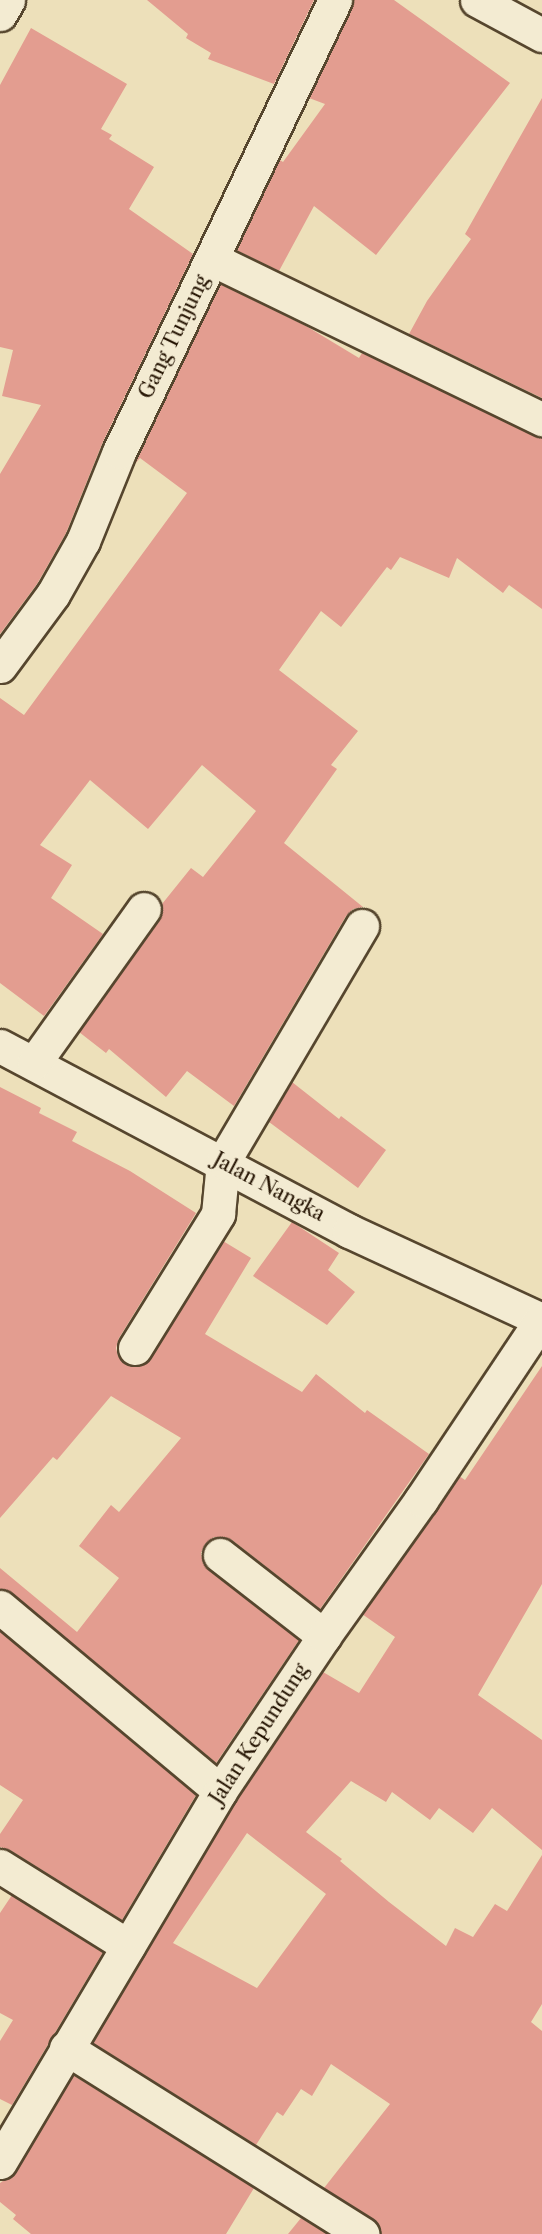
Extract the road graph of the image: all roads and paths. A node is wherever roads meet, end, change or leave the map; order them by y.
1 (8, 0) edge
2 (335, 0) edge
3 (477, 0) edge
4 (0, 14) edge
5 (542, 35) edge
6 (212, 259) junction
7 (542, 418) edge
8 (0, 666) edge
9 (144, 909) dead end
10 (362, 926) dead end
11 (0, 1046) edge
12 (34, 1063) junction
13 (223, 1162) junction
14 (542, 1320) edge
15 (135, 1348) dead end
16 (220, 1555) dead end
17 (0, 1606) edge
18 (324, 1636) junction
19 (220, 1791) junction
20 (0, 1866) edge
21 (128, 1946) junction
22 (66, 2048) junction
23 (0, 2162) edge
24 (362, 2234) edge

1 - 4 street
2 - 6 street, Gang Tunjung
3 - 5 street
6 - 7 street
6 - 8 street, Gang Tunjung
9 - 12 street
10 - 13 street
11 - 12 street, Jalan Nangka
12 - 13 street, Jalan Nangka
13 - 14 street, Jalan Nangka
13 - 15 street
14 - 18 street, Jalan Kepundung
16 - 18 street
17 - 19 street
18 - 19 street, Jalan Kepundung
19 - 21 street, Jalan Kepundung
20 - 21 street
21 - 22 street, Jalan Kepundung
22 - 23 street, Jalan Kepundung
22 - 24 street

